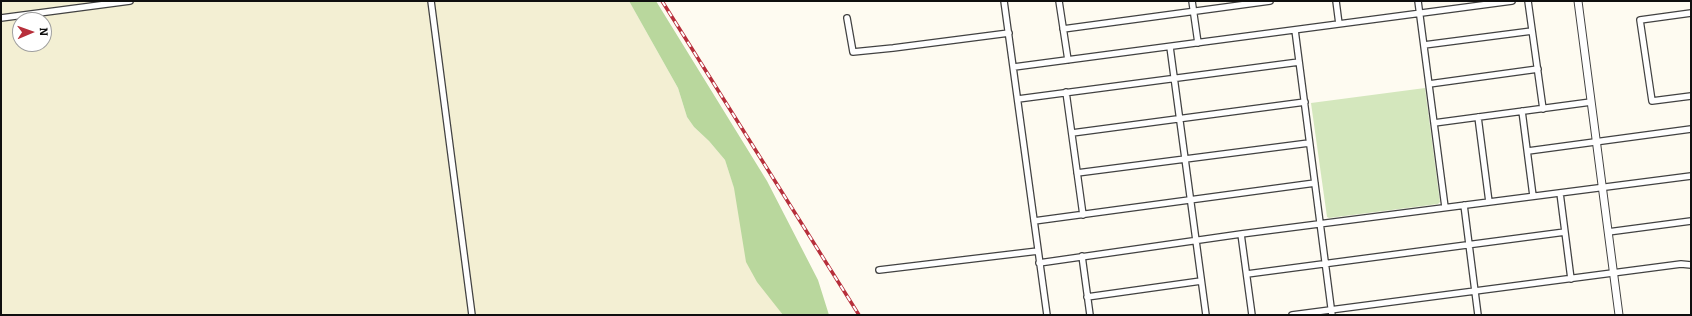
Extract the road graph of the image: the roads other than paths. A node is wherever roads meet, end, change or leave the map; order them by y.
1 (130, 1) edge
2 (431, 1) edge
3 (1004, 1) edge
4 (1059, 1) edge
5 (1192, 1) edge
6 (1270, 1) edge
7 (1336, 1) edge
8 (1418, 1) edge
9 (1512, 1) edge
10 (1528, 1) edge
11 (1578, 1) edge
12 (1194, 11) junction
13 (1691, 13) edge
14 (1419, 14) junction
15 (1, 18) edge
16 (847, 18) dead end
17 (1339, 24) junction
18 (1063, 29) junction
19 (1295, 30) junction
20 (1532, 31) junction
21 (1009, 33) junction
22 (1198, 43) junction
23 (1424, 45) junction
24 (1170, 46) junction
25 (1068, 60) junction
26 (1299, 62) junction
27 (1014, 67) junction
28 (1538, 70) junction
29 (1174, 78) junction
30 (1429, 84) junction
31 (1066, 92) junction
32 (1691, 96) edge
33 (1018, 99) junction
34 (1305, 102) junction
35 (1591, 102) junction
36 (1543, 109) junction
37 (1522, 111) junction
38 (1478, 117) junction
39 (1180, 119) junction
40 (1434, 123) junction
41 (1691, 129) edge
42 (1072, 133) junction
43 (1597, 142) junction
44 (1309, 143) junction
45 (1528, 151) junction
46 (1185, 160) junction
47 (1077, 174) junction
48 (1691, 176) edge
49 (1315, 183) junction
50 (1602, 188) junction
51 (1560, 193) junction
52 (1533, 196) junction
53 (1191, 200) junction
54 (1489, 202) junction
55 (1464, 205) junction
56 (1445, 207) junction
57 (1083, 215) junction
58 (1034, 221) junction
59 (1691, 221) edge
60 (1320, 225) junction
61 (1565, 232) junction
62 (1608, 232) junction
63 (1241, 234) junction
64 (1196, 241) junction
65 (1469, 245) junction
66 (1038, 251) junction
67 (1082, 256) junction
68 (1039, 263) junction
69 (1325, 264) junction
70 (1691, 265) edge
71 (879, 270) dead end
72 (1614, 273) junction
73 (1247, 274) junction
74 (1571, 279) junction
75 (1202, 281) junction
76 (1476, 291) junction
77 (1087, 297) junction
78 (1332, 312) edge
79 (472, 315) edge
80 (1046, 315) edge
81 (1090, 315) edge
82 (1206, 315) edge
83 (1252, 315) edge
84 (1292, 315) edge
85 (1478, 315) edge
86 (1619, 315) edge

1 - 15 street
2 - 79 street
3 - 21 street
4 - 18 street
5 - 12 street
6 - 12 street
7 - 17 street
8 - 14 street
9 - 14 street
10 - 20 street
11 - 35 street
12 - 18 street
12 - 22 street
13 - 32 street
14 - 17 street
14 - 23 street
16 - 21 street
17 - 19 street
18 - 25 street
19 - 22 street
19 - 26 street
20 - 23 street
20 - 28 street
21 - 27 street
22 - 24 street
23 - 30 street
24 - 25 street
24 - 29 street
25 - 27 street
26 - 29 street
26 - 34 street
27 - 33 street
28 - 30 street
28 - 36 street
29 - 31 street
29 - 39 street
30 - 40 street
31 - 33 street
31 - 42 street
33 - 58 street
34 - 39 street
34 - 44 street
35 - 36 street
35 - 43 street
36 - 37 street
37 - 38 street
37 - 45 street
38 - 40 street
38 - 54 street
39 - 42 street
39 - 46 street
40 - 56 street
41 - 43 street
42 - 47 street
43 - 45 street
43 - 50 street
44 - 46 street
44 - 49 street
45 - 52 street
46 - 47 street
46 - 53 street
47 - 57 street
48 - 50 street
49 - 53 street
49 - 60 street
50 - 51 street
50 - 62 street
51 - 52 street
51 - 61 street
52 - 54 street
53 - 57 street
53 - 64 street
54 - 55 street
55 - 56 street
55 - 65 street
56 - 60 street
57 - 58 street
58 - 66 street
59 - 62 street
60 - 63 street
60 - 69 street
61 - 65 street
61 - 74 street
62 - 72 street
63 - 64 street
63 - 73 street
64 - 67 street
64 - 75 street
65 - 69 street
65 - 76 street
66 - 68 street
66 - 71 street
67 - 68 street
67 - 77 street
68 - 80 street
69 - 73 street
69 - 78 street
70 - 72 street
72 - 74 street
72 - 86 street
73 - 83 street
74 - 76 street
75 - 77 street
75 - 82 street
76 - 78 street
76 - 85 street
77 - 81 street
78 - 84 street

